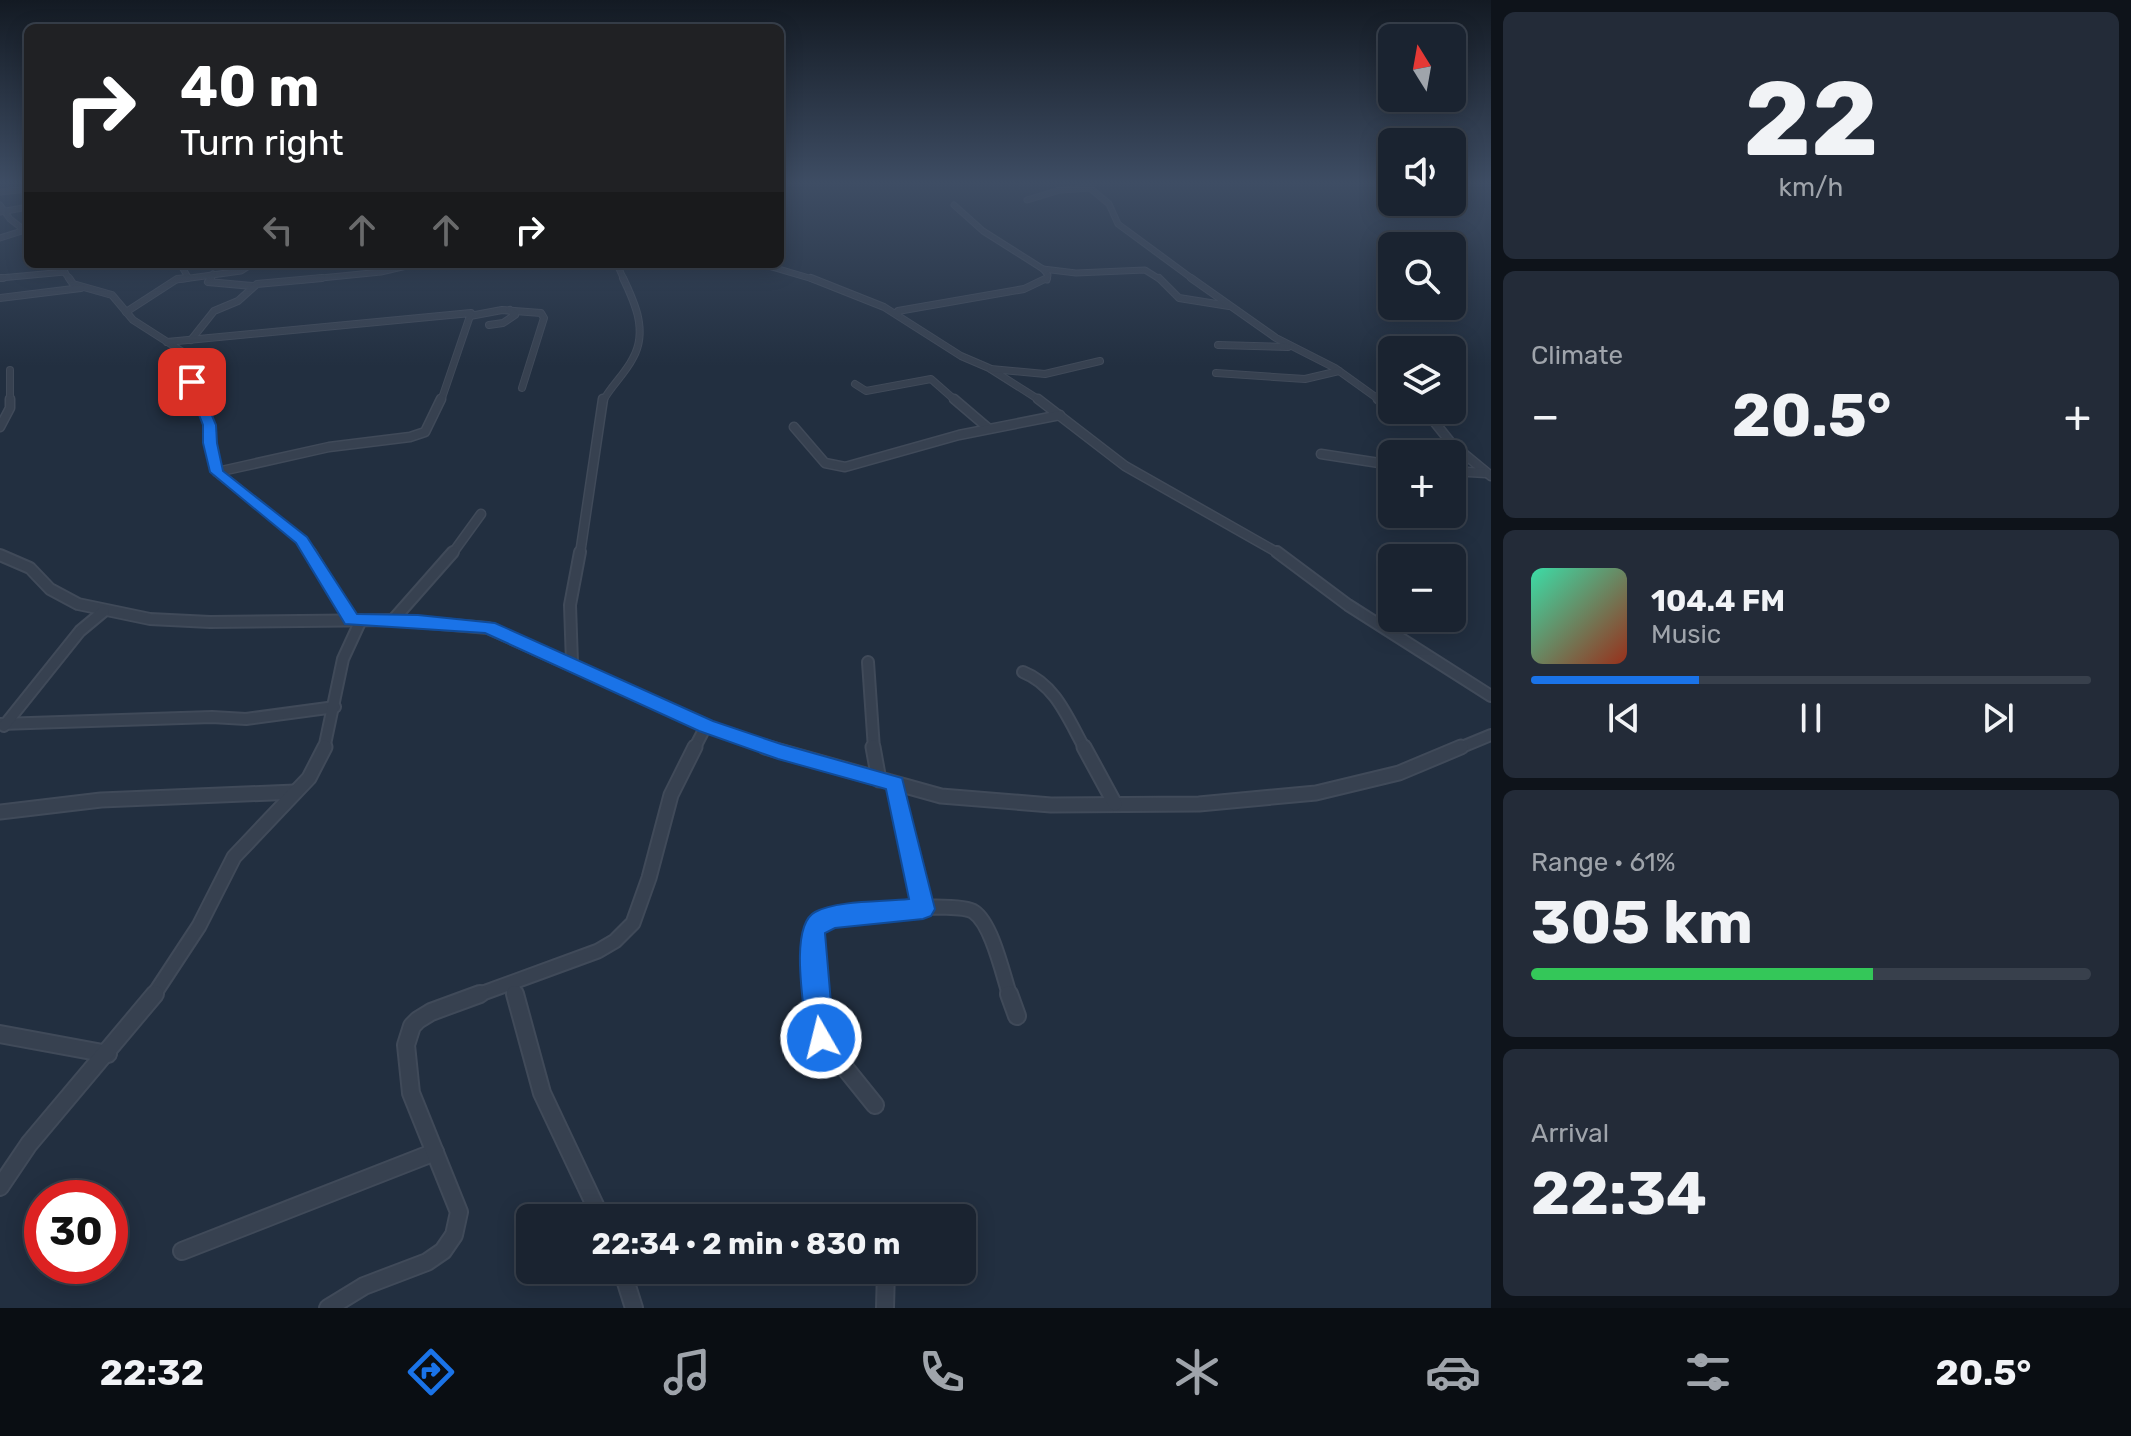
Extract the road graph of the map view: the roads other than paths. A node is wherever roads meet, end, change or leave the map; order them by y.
1 (1004, 244) edge
2 (1144, 244) edge
3 (62, 268) edge
4 (182, 268) edge
5 (249, 268) edge
6 (401, 268) edge
7 (619, 268) edge
8 (776, 268) edge
9 (1043, 269) junction
10 (65, 272) junction
11 (213, 274) junction
12 (188, 277) junction
13 (0, 278) edge
14 (252, 286) junction
15 (81, 288) junction
16 (0, 298) edge
17 (1229, 306) junction
18 (510, 310) junction
19 (126, 312) junction
20 (898, 315) junction
21 (470, 316) junction
22 (489, 325) dead end
23 (191, 340) junction
24 (167, 342) junction
25 (1218, 345) dead end
26 (1292, 348) junction
27 (1100, 361) dead end
28 (989, 368) junction
29 (10, 370) dead end
30 (1339, 371) junction
31 (1216, 373) dead end
32 (855, 384) dead end
33 (522, 388) dead end
34 (1378, 399) edge
35 (1060, 415) junction
36 (2, 418) edge
37 (1434, 424) edge
38 (0, 427) edge
39 (794, 427) dead end
40 (988, 428) junction
41 (1321, 454) dead end
42 (1378, 463) edge
43 (217, 472) junction
44 (1466, 472) edge
45 (1489, 474) edge
46 (481, 514) dead end
47 (0, 555) edge
48 (104, 611) junction
49 (356, 620) junction
50 (393, 620) junction
51 (868, 662) dead end
52 (572, 663) junction
53 (1023, 672) dead end
54 (1491, 696) edge
55 (335, 707) junction
56 (2, 726) edge
57 (706, 726) junction
58 (1491, 735) edge
59 (879, 780) junction
60 (895, 784) junction
61 (295, 792) junction
62 (1115, 804) junction
63 (0, 812) edge
64 (923, 909) junction
65 (512, 984) junction
66 (1017, 1016) dead end
67 (0, 1034) edge
68 (108, 1054) junction
69 (875, 1105) dead end
70 (435, 1152) junction
71 (0, 1187) edge
72 (594, 1204) edge
73 (182, 1251) dead end
74 (626, 1284) edge
75 (886, 1284) edge
76 (328, 1308) edge
77 (634, 1308) edge
78 (885, 1308) edge

1 - 9 street
2 - 17 street
3 - 10 street
4 - 12 street
5 - 11 street
6 - 14 street
7 - 52 street
8 - 20 street
9 - 17 street
9 - 20 street
10 - 13 street
10 - 15 street
11 - 12 street
11 - 14 street
12 - 19 street
14 - 23 street
15 - 16 street
15 - 19 street
17 - 26 street
18 - 21 street
18 - 22 street
18 - 33 street
19 - 24 street
20 - 28 street
21 - 23 street
21 - 43 street
23 - 24 street
24 - 43 street
25 - 26 street
26 - 30 street
27 - 28 street
28 - 35 street
29 - 36 street
30 - 31 street
30 - 34 street
32 - 40 street
35 - 40 street
35 - 54 street
36 - 38 street
37 - 45 street
39 - 40 street
41 - 42 street
43 - 49 street
44 - 45 street
46 - 50 street
47 - 48 street
48 - 49 street
48 - 56 street
49 - 50 street
49 - 55 street
50 - 52 street
51 - 59 street
52 - 57 street
53 - 62 street
55 - 56 street
55 - 61 street
57 - 59 street
57 - 65 street
58 - 62 street
59 - 60 street
60 - 62 street
60 - 64 street
61 - 63 street
61 - 68 street
64 - 66 street
64 - 69 street
65 - 70 street
65 - 72 street
67 - 68 street
68 - 71 street
70 - 73 street
70 - 76 street
74 - 77 street
75 - 78 street

